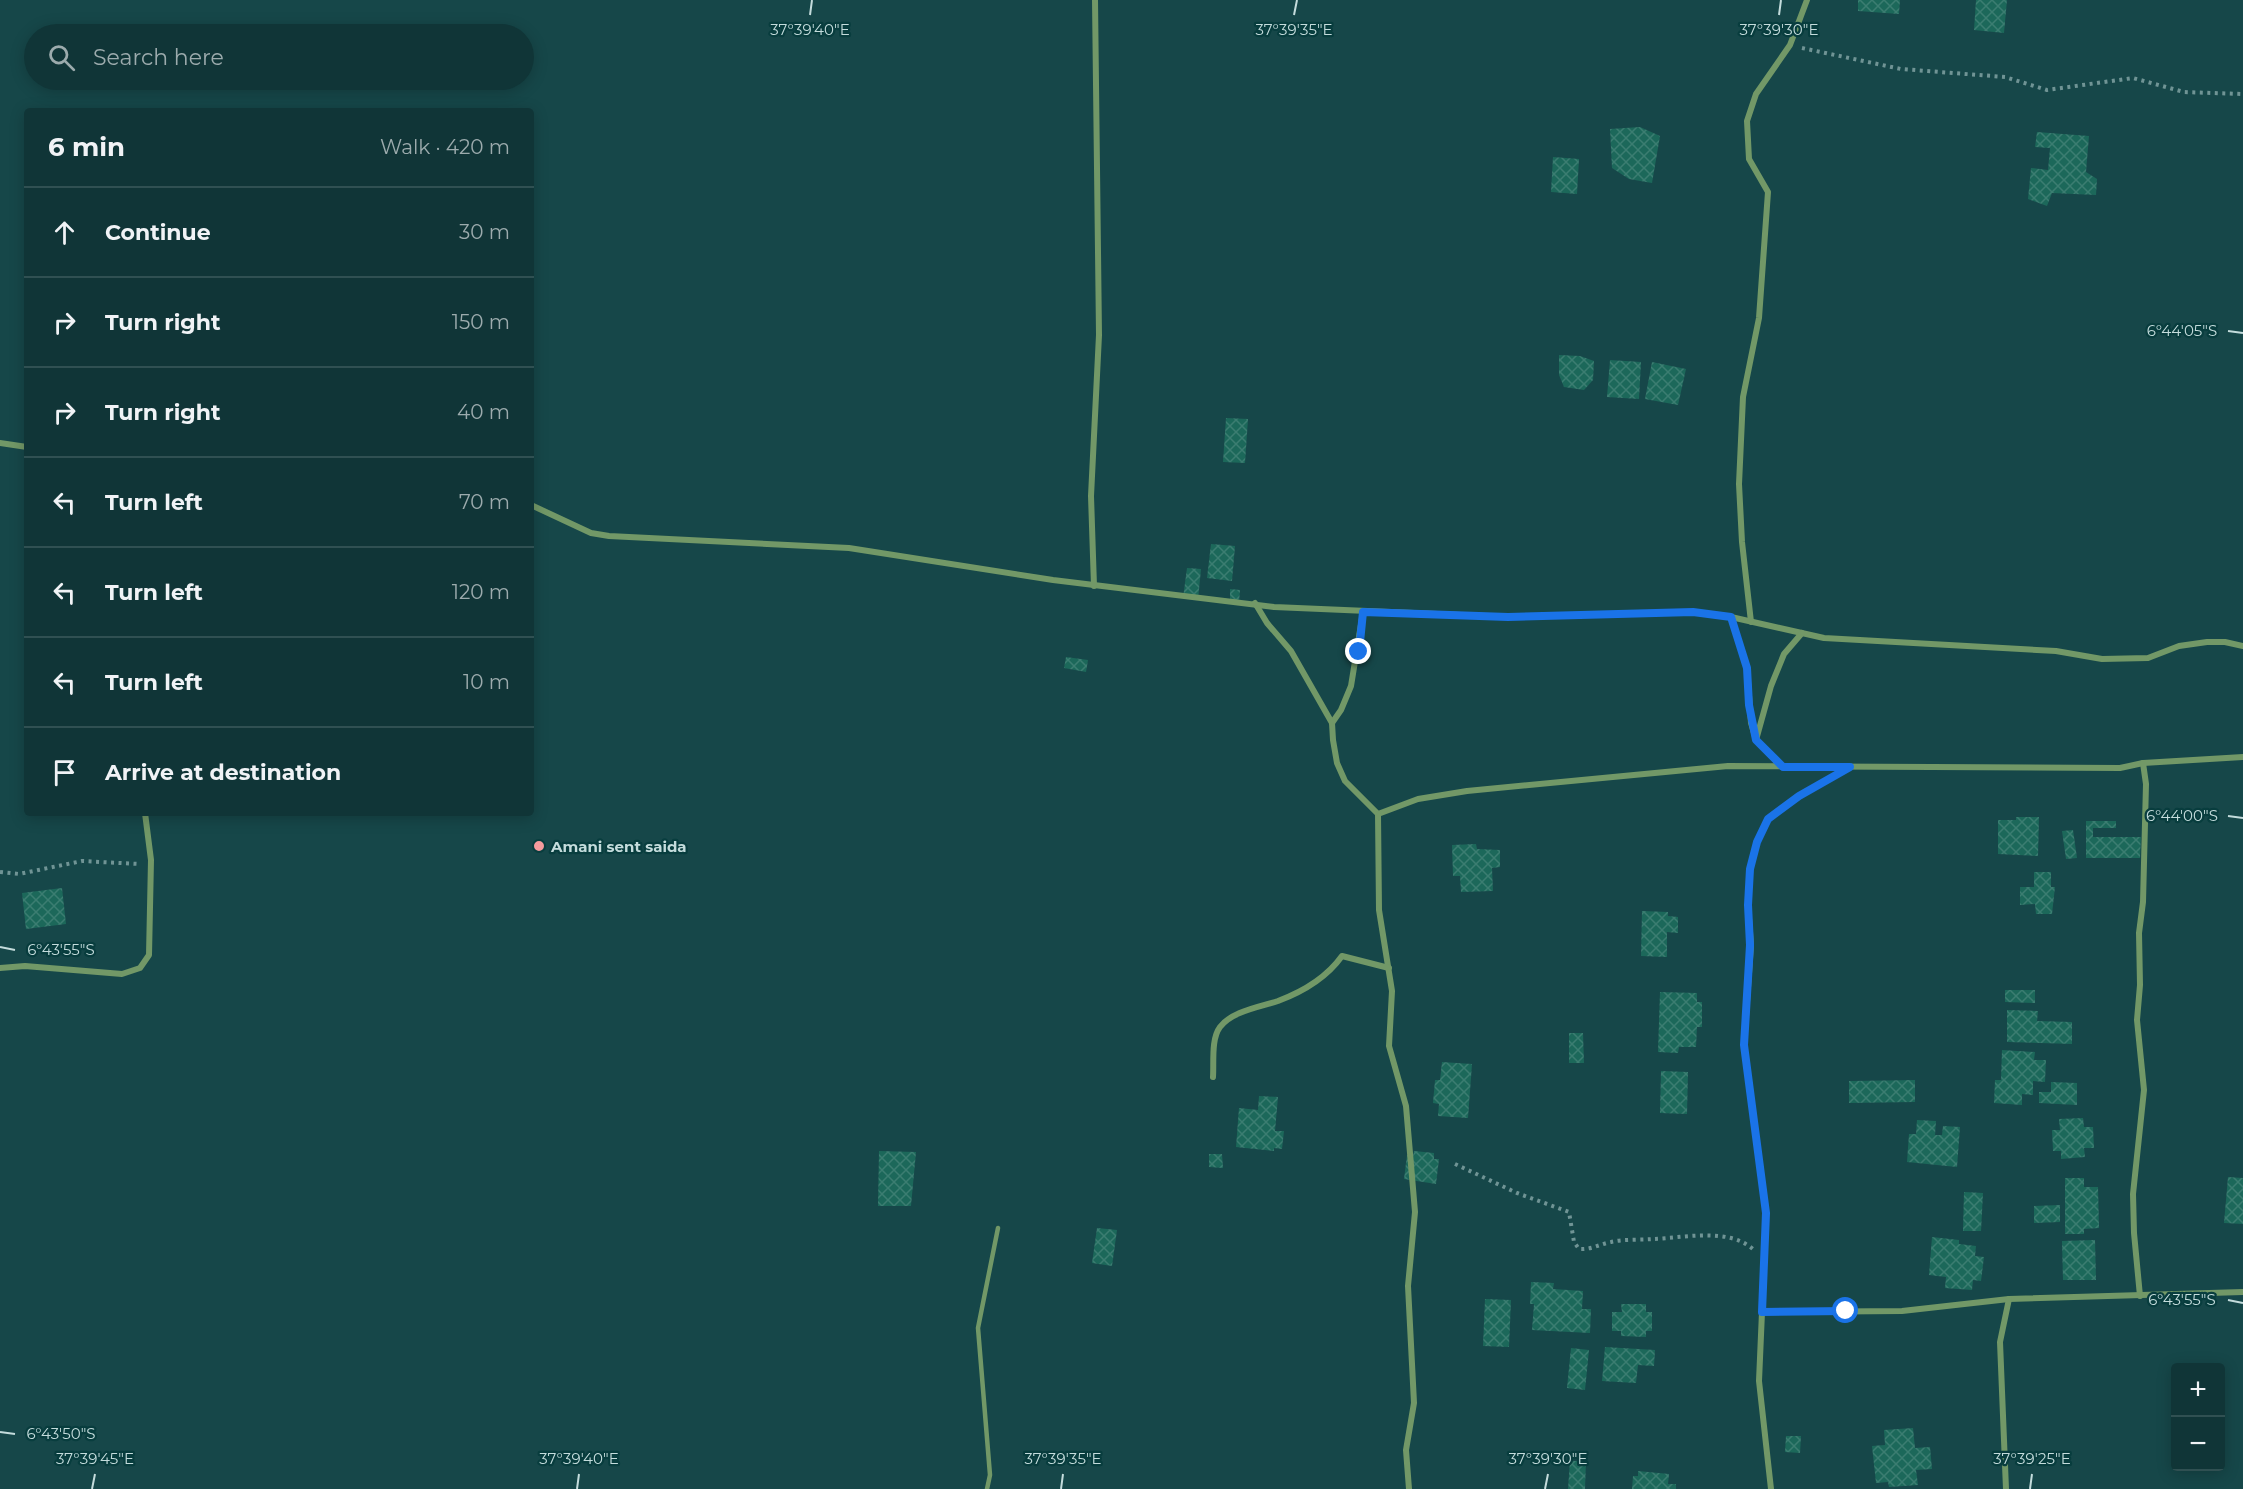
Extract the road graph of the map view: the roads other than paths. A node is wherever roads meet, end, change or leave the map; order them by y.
1 (1095, 0) edge
2 (1808, 0) edge
3 (0, 443) edge
4 (24, 447) edge
5 (534, 506) edge
6 (1094, 586) junction
7 (1255, 603) junction
8 (1363, 612) junction
9 (1731, 617) junction
10 (1751, 622) junction
11 (1802, 633) junction
12 (2243, 646) edge
13 (1332, 723) junction
14 (1756, 740) junction
15 (2243, 757) edge
16 (2143, 763) junction
17 (1783, 767) junction
18 (1850, 767) junction
19 (1378, 814) junction
20 (145, 816) edge
21 (0, 968) edge
22 (1389, 968) junction
23 (1213, 1077) dead end
24 (998, 1228) dead end
25 (2243, 1292) edge
26 (2140, 1296) junction
27 (2009, 1299) junction
28 (1762, 1312) junction
29 (987, 1489) edge
30 (1409, 1489) edge
31 (1771, 1489) edge
32 (2006, 1489) edge

1 - 6 street
2 - 10 street
3 - 4 street
5 - 6 street
6 - 7 street
7 - 8 street
7 - 13 street
8 - 9 street
8 - 13 street
9 - 10 street
9 - 14 street
10 - 11 street
11 - 12 street
11 - 14 street
13 - 19 street
14 - 17 street
15 - 16 street
16 - 18 street
16 - 26 street
17 - 18 street
17 - 19 street
18 - 28 street
19 - 22 street
20 - 21 street
22 - 23 street
22 - 30 street
24 - 29 lane
25 - 26 street
26 - 27 street
27 - 28 street
27 - 32 street
28 - 31 street

